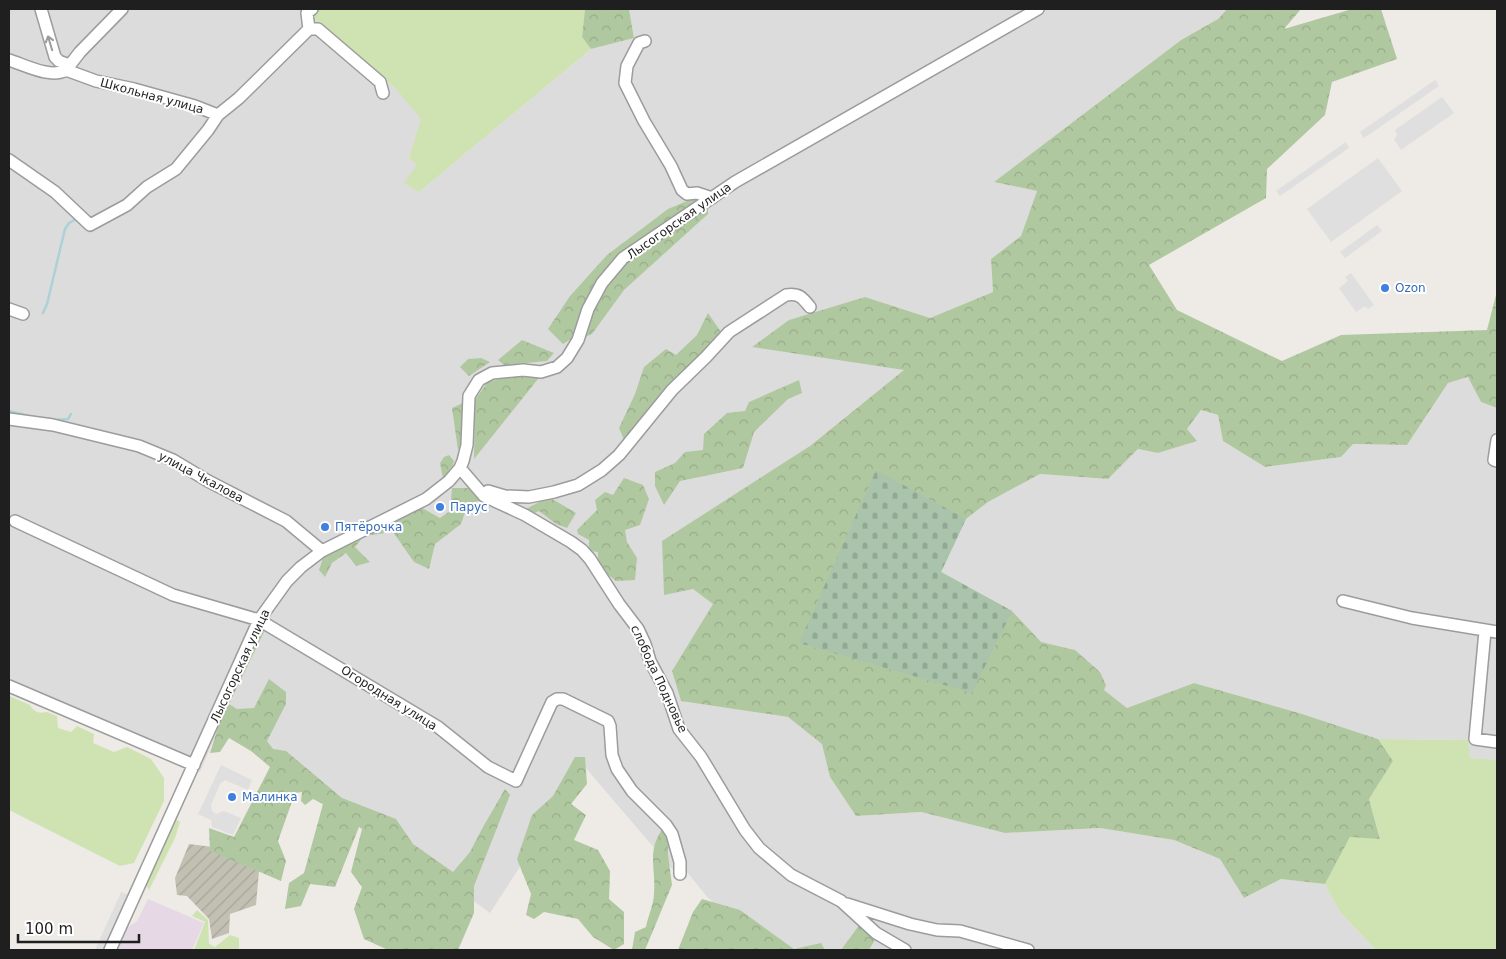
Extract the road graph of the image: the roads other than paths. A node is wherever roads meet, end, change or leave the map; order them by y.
1 (122, 9) edge
2 (312, 9) edge
3 (1038, 9) edge
4 (42, 11) edge
5 (309, 29) junction
6 (645, 41) dead end
7 (9, 60) edge
8 (68, 67) junction
9 (383, 93) dead end
10 (218, 115) junction
11 (9, 160) edge
12 (712, 198) junction
13 (810, 307) dead end
14 (9, 309) edge
15 (23, 314) dead end
16 (9, 419) edge
17 (1497, 440) edge
18 (1497, 461) edge
19 (460, 468) junction
20 (485, 495) junction
21 (15, 521) dead end
22 (322, 551) junction
23 (1343, 601) dead end
24 (260, 620) junction
25 (1485, 631) junction
26 (1497, 632) edge
27 (9, 686) edge
28 (1497, 742) edge
29 (194, 765) junction
30 (680, 874) dead end
31 (841, 901) junction
32 (110, 950) edge
33 (905, 950) edge
34 (1028, 950) edge

1 - 8 street
2 - 5 street
3 - 12 street, Лысогорская улица
8 -> 4 street, Школьная улица
5 - 9 street
5 - 10 street
6 - 12 street
7 - 8 street, Школьная улица
8 - 10 street, Школьная улица
10 - 11 street, Школьная улица
12 - 19 street, Лысогорская улица
13 - 20 street
14 - 15 street
16 - 22 street, улица Чкалова
17 - 18 street
19 - 20 street
19 - 22 street, Лысогорская улица
20 - 31 street, слобода Подновье
21 - 24 street, Огородная улица
22 - 24 street, Лысогорская улица
23 - 25 street
24 - 29 street, Лысогорская улица
24 - 30 street, Огородная улица
25 - 26 street
25 - 28 street
27 - 29 street
29 - 32 street, Лысогорская улица
31 - 33 street, слобода Подновье
31 - 34 street

